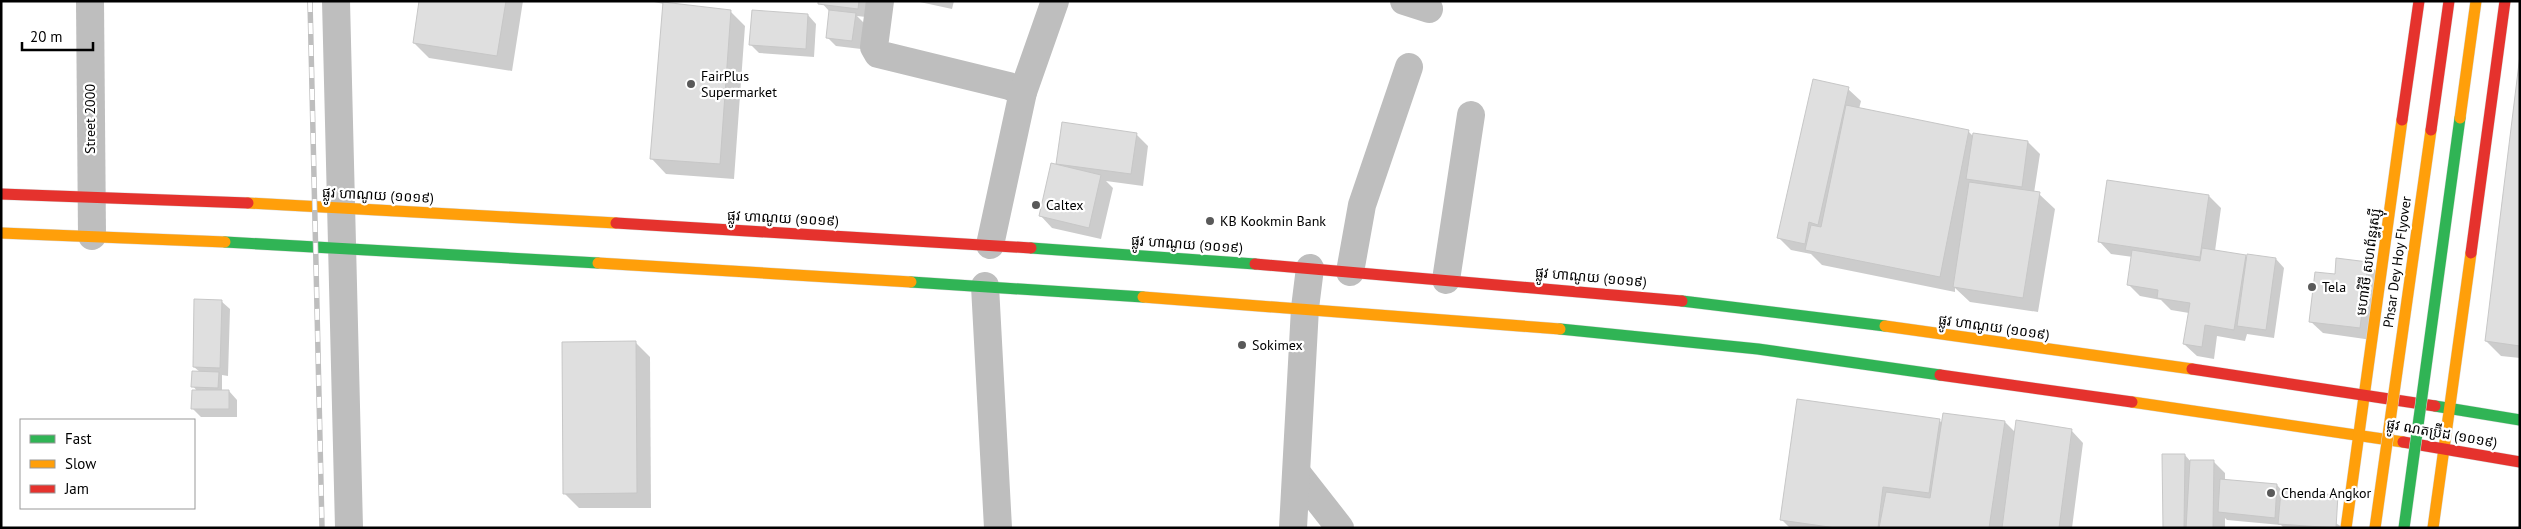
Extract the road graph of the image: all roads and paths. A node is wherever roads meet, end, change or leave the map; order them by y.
1 (90, 1) edge
2 (336, 1) edge
3 (880, 1) edge
4 (1055, 1) edge
5 (2419, 1) edge
6 (2449, 1) edge
7 (2476, 1) edge
8 (2505, 1) edge
9 (1409, 67) dead end
10 (1023, 92) junction
11 (1470, 115) dead end
12 (1, 194) edge
13 (91, 198) junction
14 (342, 207) junction
15 (1, 233) edge
16 (92, 236) junction
17 (990, 245) junction
18 (342, 247) junction
19 (1310, 268) junction
20 (1350, 272) junction
21 (1446, 280) junction
22 (984, 286) junction
23 (1305, 308) junction
24 (2365, 394) junction
25 (2450, 407) junction
26 (2520, 420) edge
27 (2359, 434) junction
28 (2444, 448) junction
29 (2520, 462) edge
30 (1297, 472) junction
31 (349, 528) edge
32 (998, 528) edge
33 (1293, 528) edge
34 (1340, 528) edge
35 (2346, 528) edge
36 (2375, 528) edge
37 (2404, 528) edge
38 (2433, 528) edge

1 - 13 street, Street 2000
2 - 14 street
3 - 10 street
4 - 10 street
5 - 24 main road, មហាវិថី សហព័ន្ធរុស្ស៊ី
6 - 36 main road, Phsar Dey Hoy Flyover, bridge
7 - 37 main road, bridge
8 - 25 main road
9 - 20 street
10 - 17 street
11 - 21 street
12 - 13 main road, ផ្លូវ ហាណូយ (១០១៩)
13 - 14 main road, ផ្លូវ ហាណូយ (១០១៩)
13 - 16 street, Street 2000
14 - 17 main road, ផ្លូវ ហាណូយ (១០១៩)
14 - 18 street
15 - 16 main road
16 - 18 main road
17 - 19 main road, ផ្លូវ ហាណូយ (១០១៩)
18 - 22 main road
18 - 31 street
19 - 20 main road, ផ្លូវ ហាណូយ (១០១៩)
19 - 23 street
20 - 21 main road, ផ្លូវ ហាណូយ (១០១៩)
21 - 24 main road, ផ្លូវ ហាណូយ (១០១៩)
22 - 23 main road
22 - 32 street
23 - 27 main road
23 - 30 street
24 - 25 main road, ផ្លូវ ណតប្រ៊ីដ (១០១៩)
24 - 27 main road, មហាវិថី សហព័ន្ធរុស្ស៊ី
25 - 26 main road, ផ្លូវ ណតប្រ៊ីដ (១០១៩)
25 - 28 main road
27 - 28 main road, ផ្លូវ ណតប្រ៊ីដ (១០១៩)
27 - 35 main road, មហាវិថី សហព័ន្ធរុស្ស៊ី
28 - 29 main road, ផ្លូវ ណតប្រ៊ីដ (១០១៩)
28 - 38 main road
30 - 33 street
30 - 34 street

